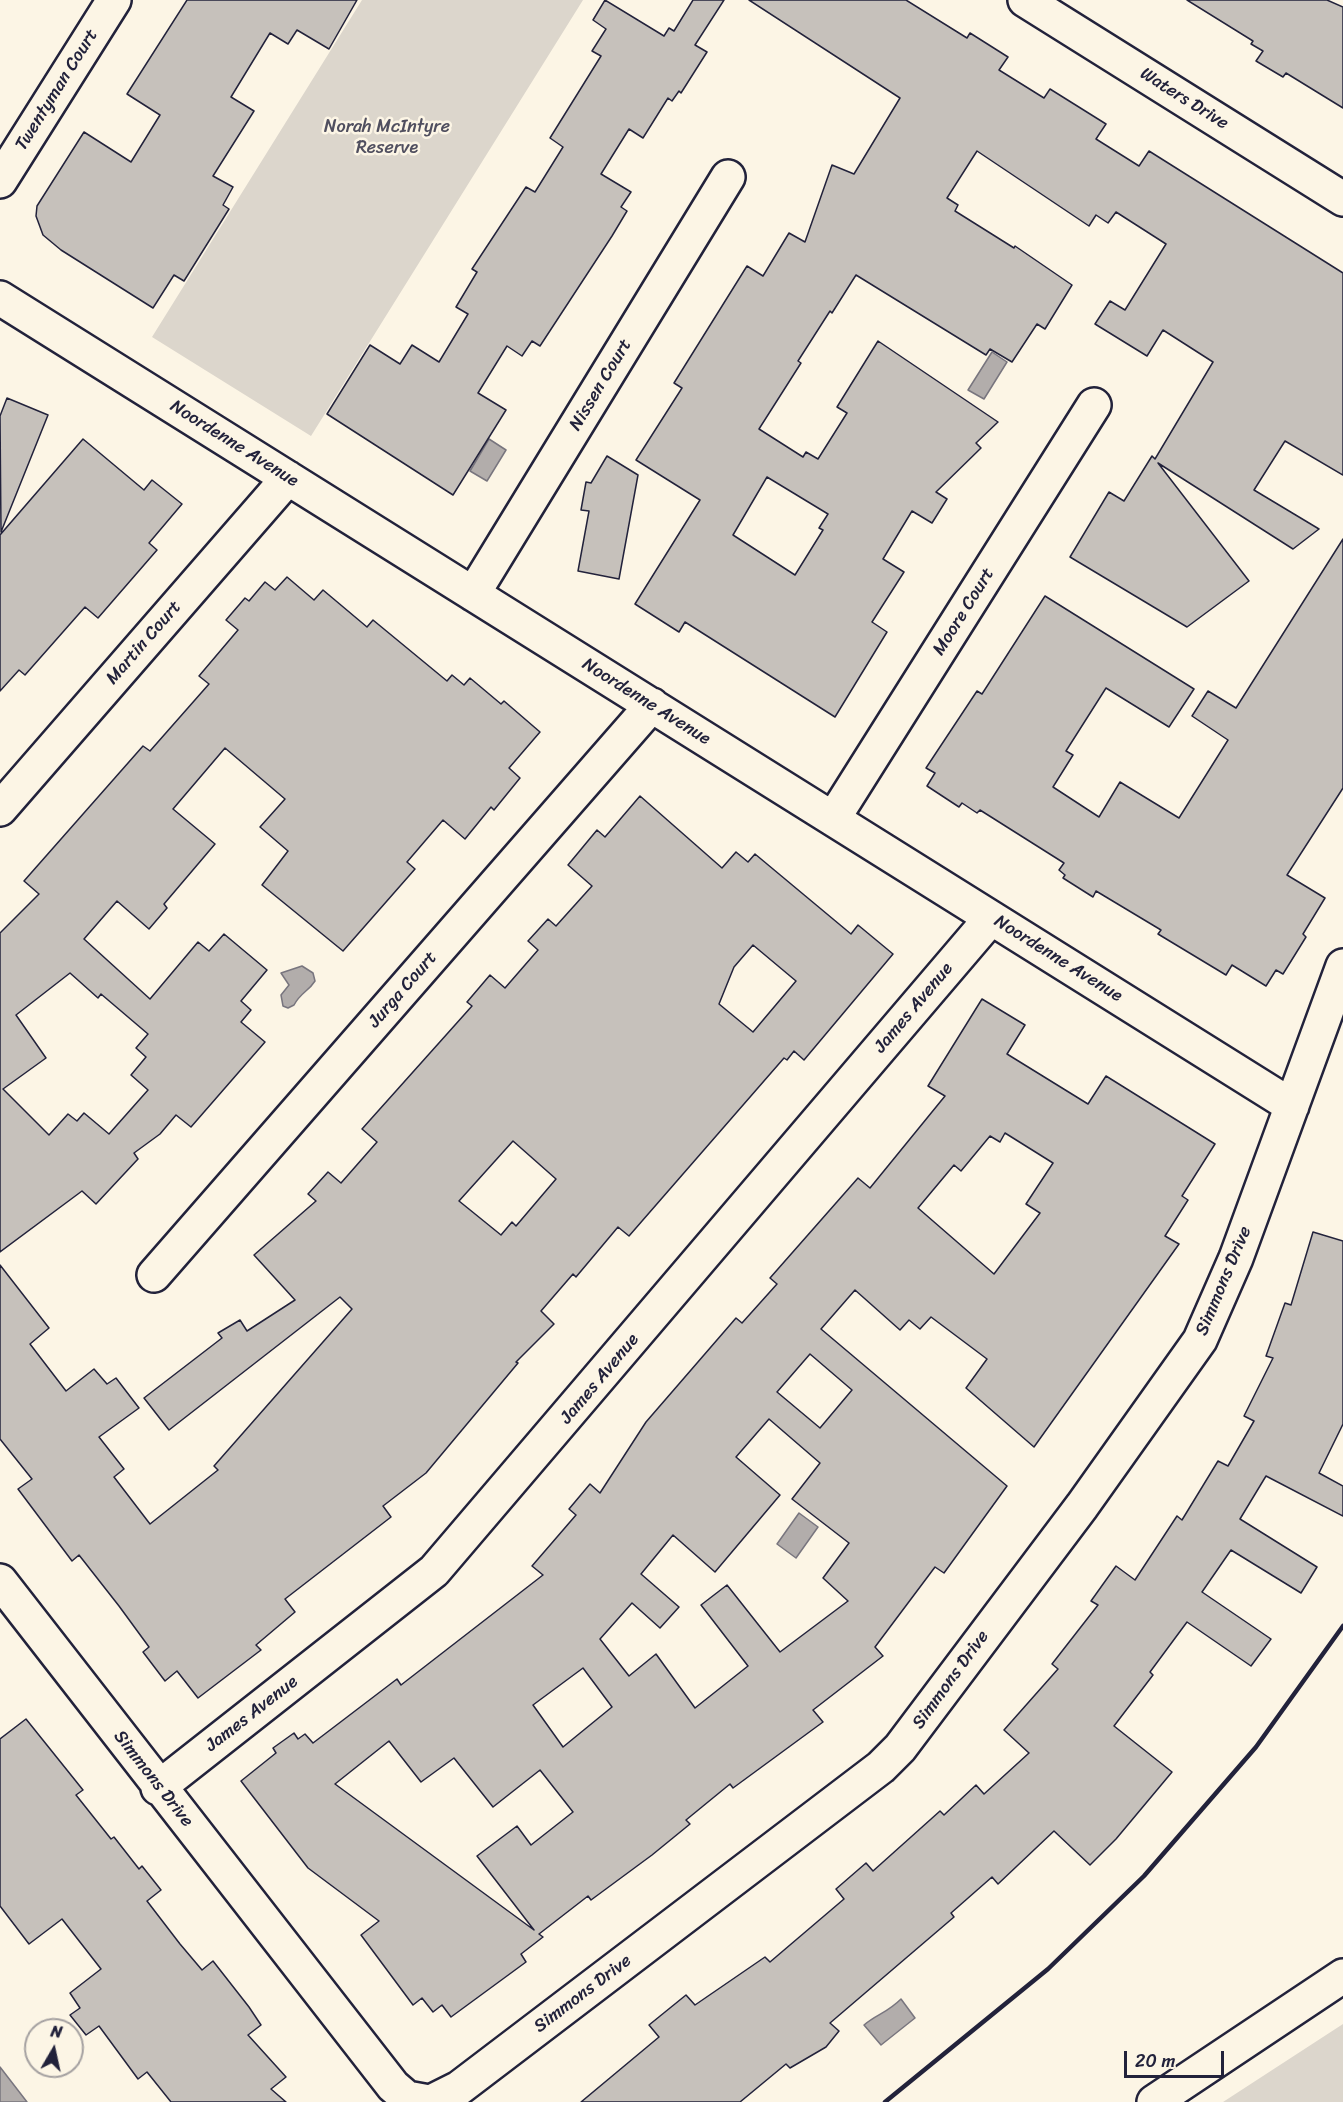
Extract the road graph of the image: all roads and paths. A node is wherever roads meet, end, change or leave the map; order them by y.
1 (114, 0) edge
2 (1025, 0) edge
3 (728, 177) dead end
4 (0, 181) edge
5 (1343, 199) edge
6 (0, 298) edge
7 (1094, 405) dead end
8 (288, 478) junction
9 (473, 594) junction
10 (652, 705) junction
11 (0, 809) edge
12 (833, 819) junction
13 (991, 918) junction
14 (1343, 966) edge
15 (1292, 1106) junction
16 (154, 1275) dead end
17 (0, 1581) edge
18 (159, 1788) junction
19 (1343, 1976) edge
20 (430, 2102) edge
21 (1155, 2102) edge

1 - 4 street, Twentyman Court
2 - 5 street, Waters Drive
3 - 9 street, Nissen Court
6 - 8 street, Noordenne Avenue
7 - 12 street, Moore Court
8 - 9 street, Noordenne Avenue
8 - 11 street, Martin Court
9 - 10 street, Noordenne Avenue
10 - 12 street, Noordenne Avenue
10 - 16 street, Jurga Court
12 - 13 street, Noordenne Avenue
13 - 15 street, Noordenne Avenue
13 - 18 street, James Avenue
14 - 15 street
15 - 20 street, Simmons Drive
17 - 18 street, Simmons Drive
18 - 20 street, Simmons Drive
19 - 21 street

